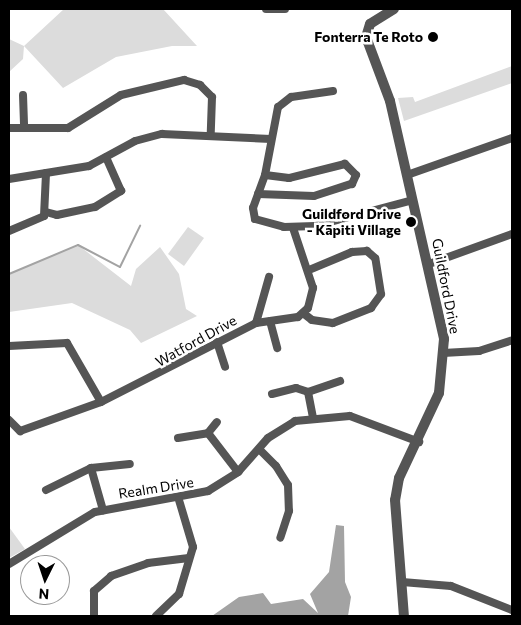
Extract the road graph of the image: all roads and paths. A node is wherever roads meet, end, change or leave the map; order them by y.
1 (266, 9) edge
2 (285, 9) edge
3 (394, 9) edge
4 (333, 91) dead end
5 (23, 95) dead end
6 (9, 128) edge
7 (24, 128) junction
8 (211, 134) junction
9 (512, 138) edge
10 (271, 139) junction
11 (106, 157) junction
12 (46, 173) junction
13 (265, 175) junction
14 (407, 175) junction
15 (9, 179) edge
16 (258, 194) junction
17 (413, 200) junction
18 (46, 212) junction
19 (293, 228) junction
20 (9, 231) edge
21 (512, 234) edge
22 (429, 264) junction
23 (309, 270) junction
24 (269, 277) dead end
25 (303, 313) junction
26 (270, 321) junction
27 (256, 323) junction
28 (512, 340) edge
29 (217, 342) junction
30 (9, 346) edge
31 (277, 348) dead end
32 (444, 353) junction
33 (225, 367) dead end
34 (340, 381) dead end
35 (308, 392) junction
36 (272, 394) dead end
37 (102, 402) junction
38 (312, 417) junction
39 (9, 420) edge
40 (217, 422) dead end
41 (208, 433) junction
42 (178, 438) dead end
43 (419, 442) junction
44 (259, 449) junction
45 (130, 464) dead end
46 (91, 468) junction
47 (238, 472) junction
48 (46, 490) dead end
49 (179, 500) junction
50 (103, 510) junction
51 (280, 538) dead end
52 (189, 558) junction
53 (9, 564) edge
54 (402, 582) junction
55 (512, 610) edge
56 (94, 616) edge
57 (156, 616) edge
58 (404, 616) edge

1 - 2 street
3 - 14 street, Guildford Drive
4 - 10 street
5 - 7 street
6 - 7 street
7 - 8 street
8 - 10 street
8 - 11 street
9 - 14 street
10 - 13 street
11 - 12 street
11 - 18 street
12 - 15 street
12 - 18 street
13 - 16 street
13 - 16 street
14 - 17 street, Guildford Drive
16 - 19 street
17 - 19 street
17 - 22 street, Guildford Drive
18 - 20 street
19 - 23 street
21 - 22 street
22 - 32 street, Guildford Drive
23 - 25 street
23 - 25 street
24 - 27 street
25 - 26 street, Watford Drive
26 - 27 street, Watford Drive
26 - 31 street
27 - 29 street, Watford Drive
28 - 32 street
29 - 33 street
29 - 37 street, Watford Drive
30 - 37 street
32 - 43 street, Guildford Drive
34 - 35 street
35 - 36 street
35 - 38 street
37 - 39 street, Watford Drive
38 - 43 street, Realm Drive
38 - 44 street, Realm Drive
40 - 41 street
41 - 42 street
41 - 47 street
43 - 54 street, Guildford Drive
44 - 47 street, Realm Drive
44 - 51 street
45 - 46 street, Realm Drive
46 - 48 street, Realm Drive
46 - 50 street, Realm Drive
47 - 49 street, Realm Drive
49 - 50 street, Realm Drive
49 - 52 street
50 - 53 street, Realm Drive
52 - 56 street
52 - 57 street
54 - 55 street
54 - 58 street, Guildford Drive

